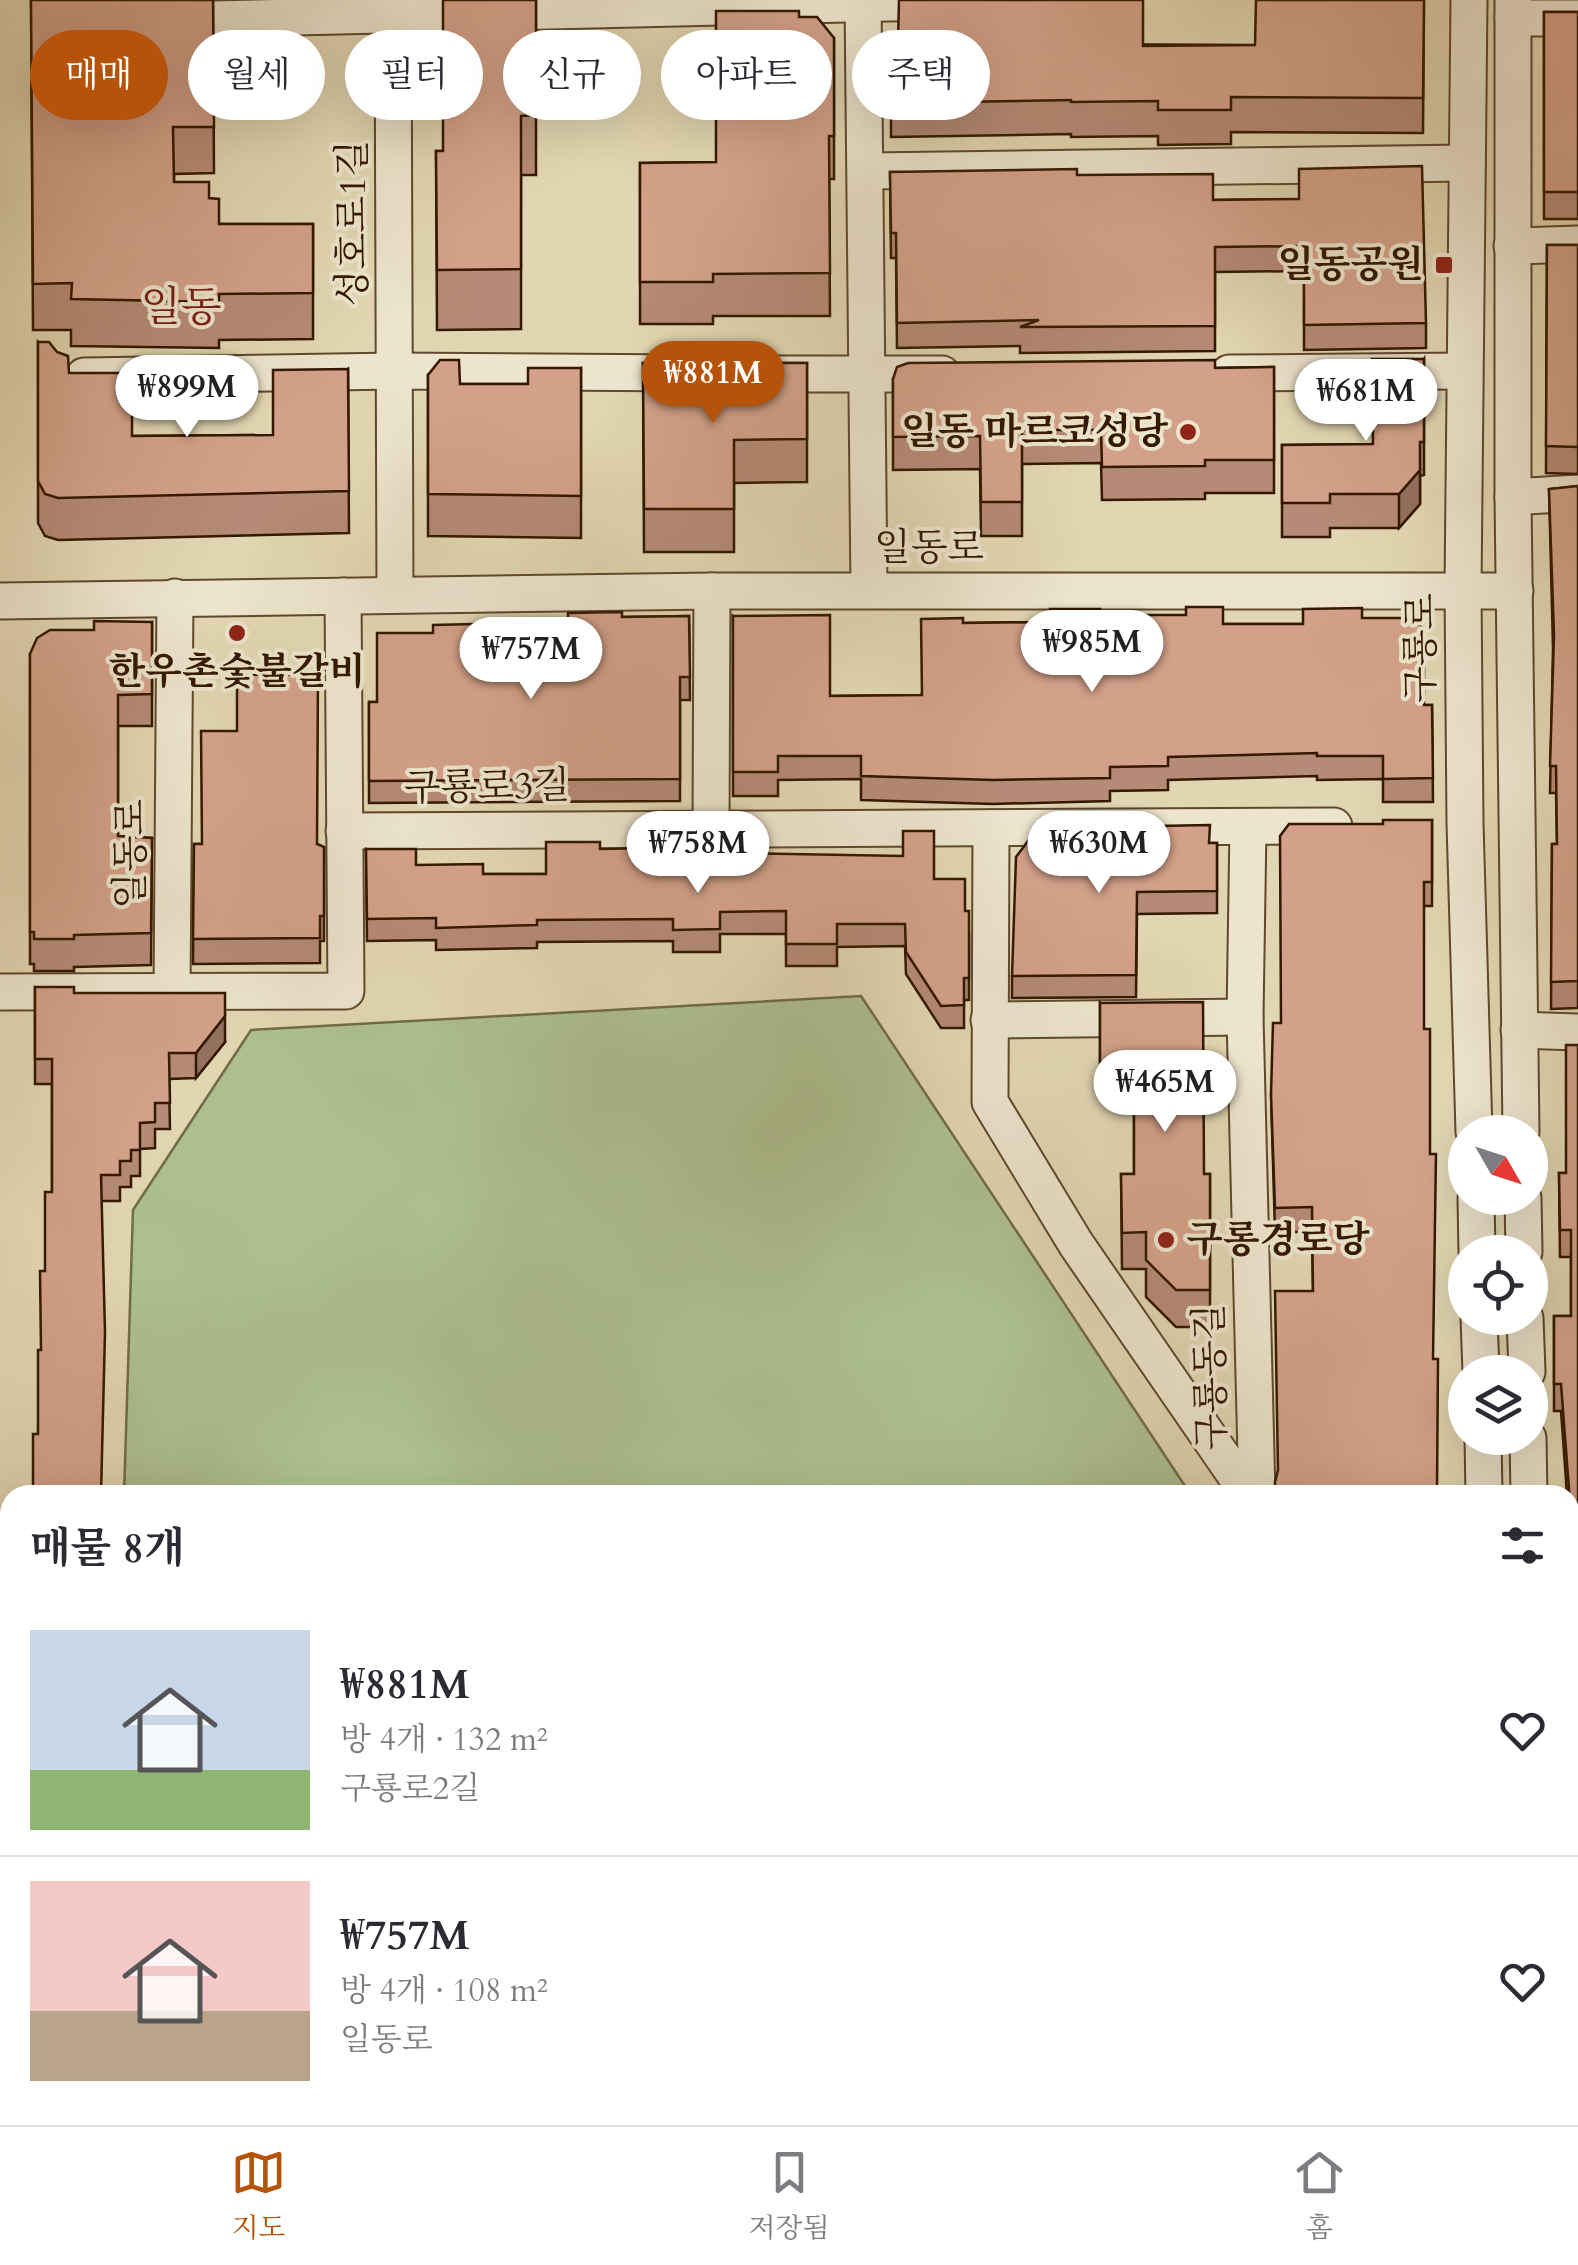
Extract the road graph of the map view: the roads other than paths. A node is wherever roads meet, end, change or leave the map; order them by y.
1 (1022, 0) edge
2 (1469, 0) edge
3 (863, 2) edge
4 (393, 8) edge
5 (1513, 9) edge
6 (1578, 18) edge
7 (145, 20) edge
8 (1467, 162) junction
9 (867, 171) junction
10 (1578, 244) edge
11 (1512, 246) junction
12 (396, 371) junction
13 (1464, 372) junction
14 (1205, 373) edge
15 (866, 374) junction
16 (966, 374) edge
17 (68, 376) edge
18 (1578, 493) edge
19 (1513, 497) junction
20 (1464, 589) junction
21 (869, 590) junction
22 (712, 591) junction
23 (1515, 591) junction
24 (395, 595) junction
25 (343, 596) junction
26 (176, 597) junction
27 (0, 601) edge
28 (1426, 824) edge
29 (1465, 824) junction
30 (1366, 825) edge
31 (711, 827) junction
32 (1248, 827) junction
33 (991, 828) junction
34 (344, 831) junction
35 (0, 992) edge
36 (172, 992) junction
37 (1245, 1017) junction
38 (989, 1020) junction
39 (1519, 1030) junction
40 (1578, 1032) edge
41 (1474, 1115) edge
42 (1521, 1115) edge
43 (1483, 1455) edge
44 (1529, 1455) edge
45 (1242, 1485) edge
46 (1257, 1485) edge
47 (1484, 1485) edge
48 (1530, 1485) edge

1 - 3 street
2 - 8 street, 구룡로
3 - 4 street
3 - 9 street
4 - 7 street
4 - 12 street, 성호로1길
5 - 6 street
5 - 11 street
8 - 9 street
8 - 13 street, 구룡로
9 - 15 street
10 - 11 street
11 - 19 street
12 - 15 street
12 - 17 street
12 - 24 street, 성호로1길
13 - 14 street
13 - 20 street, 구룡로
15 - 16 street
15 - 21 street
18 - 19 street
19 - 23 street
20 - 21 street, 일동로
20 - 23 street, 일동로
20 - 29 street, 구룡로
21 - 22 street, 일동로
22 - 24 street, 일동로
22 - 31 street
23 - 39 street
24 - 25 street, 일동로
25 - 26 street, 일동로
25 - 34 street
26 - 27 street, 일동로
26 - 36 street, 일동로
28 - 29 street
29 - 41 street, 구룡로
30 - 32 street, 구룡로3길
31 - 33 street, 구룡로3길
31 - 34 street, 구룡로3길
32 - 33 street, 구룡로3길
32 - 37 street, 구룡동길
33 - 38 street
34 - 36 street
35 - 36 street
37 - 38 street
37 - 46 street, 구룡동길
38 - 45 street
39 - 40 street
39 - 42 street
43 - 47 street
44 - 48 street

